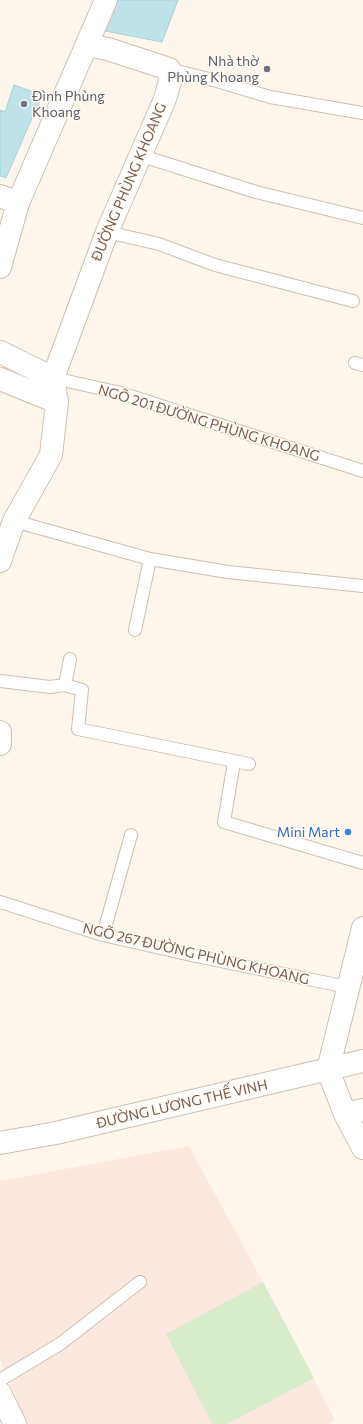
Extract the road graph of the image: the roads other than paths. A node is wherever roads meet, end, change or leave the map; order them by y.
1 (106, 0) edge
2 (87, 45) junction
3 (169, 69) junction
4 (363, 113) edge
5 (139, 155) junction
6 (9, 200) edge
7 (363, 218) edge
8 (107, 232) junction
9 (0, 267) edge
10 (353, 301) dead end
11 (0, 352) edge
12 (53, 378) junction
13 (0, 380) edge
14 (58, 402) junction
15 (363, 471) edge
16 (14, 521) junction
17 (150, 559) junction
18 (0, 561) edge
19 (363, 586) edge
20 (134, 630) dead end
21 (70, 659) dead end
22 (0, 680) edge
23 (65, 685) junction
24 (0, 732) edge
25 (0, 744) edge
26 (234, 762) junction
27 (249, 764) dead end
28 (131, 835) dead end
29 (363, 863) edge
30 (0, 902) edge
31 (363, 928) edge
32 (103, 935) junction
33 (347, 987) junction
34 (363, 1061) edge
35 (328, 1070) junction
36 (354, 1112) edge
37 (0, 1142) edge
38 (363, 1148) edge
39 (140, 1282) dead end
40 (0, 1380) edge
41 (0, 1393) edge
42 (15, 1424) edge

1 - 2 street
2 - 3 street
2 - 6 street
3 - 4 lane
3 - 5 street, ĐƯỜNG PHÙNG KHOANG
5 - 7 lane
5 - 8 street, ĐƯỜNG PHÙNG KHOANG
6 - 9 street
8 - 10 lane
8 - 12 street, ĐƯỜNG PHÙNG KHOANG
11 - 12 street
12 - 14 street
12 - 15 lane, NGÕ 201 ĐƯỜNG PHÙNG KHOANG
13 - 14 street
14 - 16 street
16 - 17 lane
16 - 18 street
17 - 19 lane
17 - 20 lane
21 - 23 lane
22 - 23 lane
23 - 26 lane
24 - 25 street
26 - 27 lane
26 - 29 lane
28 - 32 lane
30 - 32 lane, NGÕ 267 ĐƯỜNG PHÙNG KHOANG
31 - 33 street
32 - 33 lane, NGÕ 267 ĐƯỜNG PHÙNG KHOANG
33 - 35 street
34 - 35 street, ĐƯỜNG LƯƠNG THẾ VINH
35 - 36 street
35 - 37 street, ĐƯỜNG LƯƠNG THẾ VINH
36 - 38 street
39 - 40 lane
41 - 42 street

